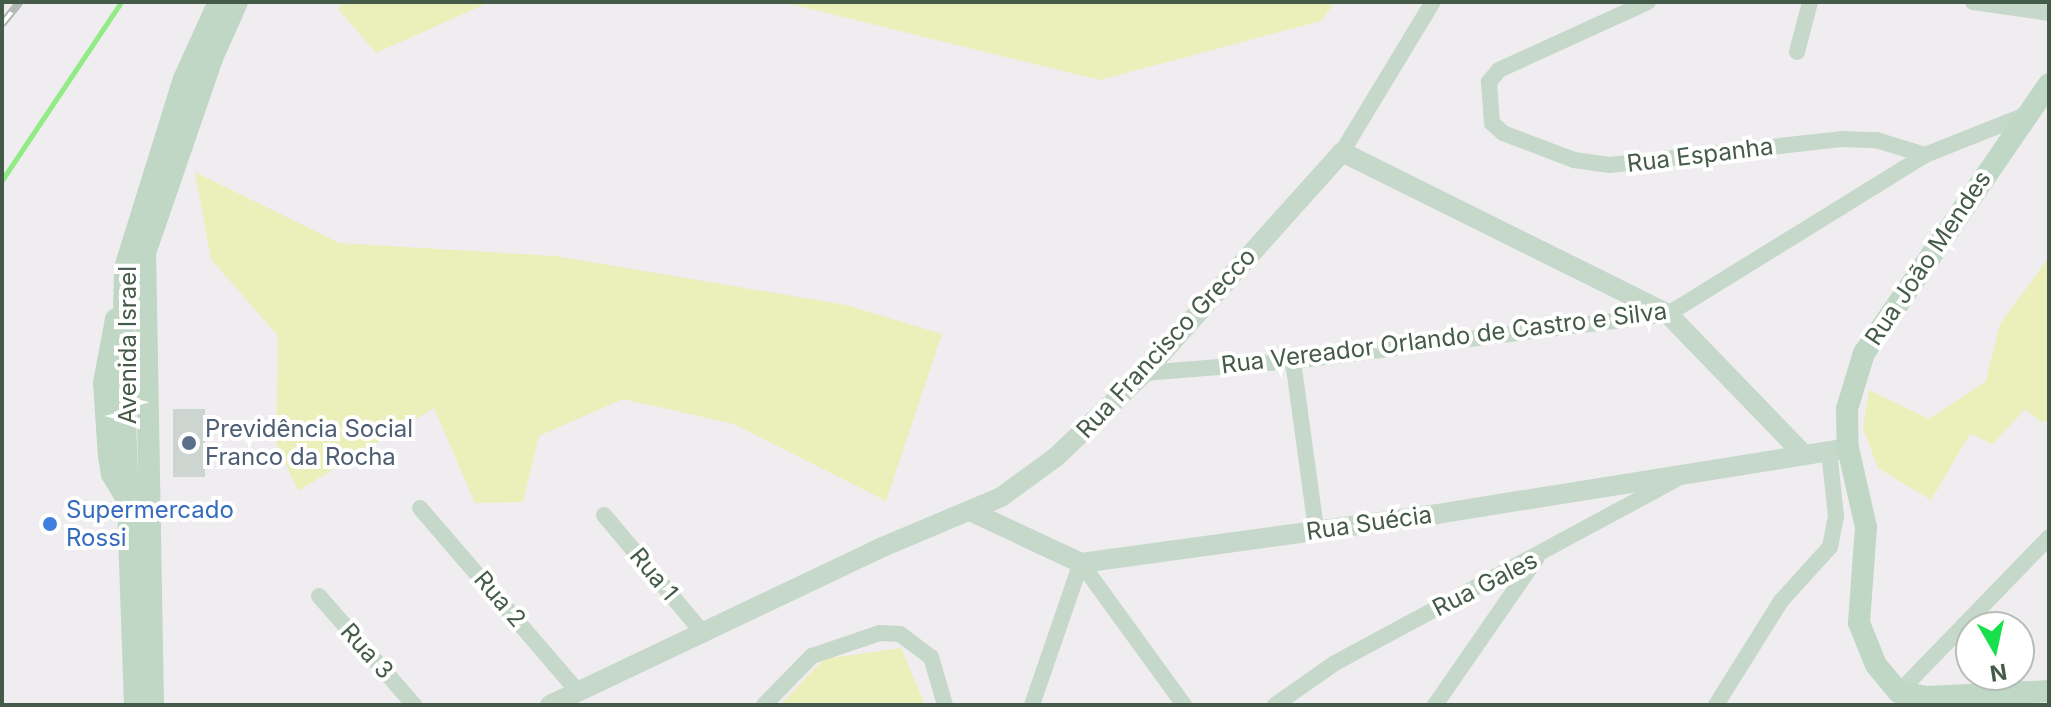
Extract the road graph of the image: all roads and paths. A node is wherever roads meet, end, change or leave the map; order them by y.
1 (219, 2) edge
2 (237, 2) edge
3 (1433, 2) edge
4 (1648, 2) edge
5 (1810, 2) edge
6 (1973, 2) edge
7 (2049, 13) edge
8 (1797, 52) dead end
9 (2049, 84) edge
10 (2028, 114) junction
11 (1342, 152) junction
12 (1925, 155) junction
13 (125, 291) junction
14 (1668, 314) junction
15 (123, 359) junction
16 (1293, 361) junction
17 (1144, 373) junction
18 (146, 393) junction
19 (146, 443) junction
20 (1839, 449) junction
21 (1804, 455) junction
22 (119, 460) junction
23 (1699, 468) junction
24 (420, 508) dead end
25 (972, 512) junction
26 (604, 515) dead end
27 (1316, 530) junction
28 (2049, 537) edge
29 (1536, 559) junction
30 (1081, 563) junction
31 (319, 596) dead end
32 (704, 634) junction
33 (2049, 691) edge
34 (578, 692) junction
35 (1893, 698) edge
36 (135, 705) edge
37 (153, 705) edge
38 (414, 705) edge
39 (550, 705) edge
40 (764, 705) edge
41 (945, 705) edge
42 (1032, 705) edge
43 (1184, 705) edge
44 (1275, 705) edge
45 (1435, 705) edge
46 (1716, 705) edge

1 - 13 main road, Avenida Israel
2 - 18 main road, Avenida Israel
3 - 11 street, Rua Francisco Grecco
4 - 12 street, Rua Espanha
5 - 8 street
6 - 7 street
9 - 10 main road, Rua João Mendes
10 - 12 street, Rua Vereador Orlando de Castro e Silva
10 - 20 main road, Rua João Mendes
11 - 14 street
11 - 17 street, Rua Francisco Grecco
12 - 14 street, Rua Vereador Orlando de Castro e Silva
13 - 15 main road, Avenida Israel
13 - 22 main road
14 - 16 street, Rua Vereador Orlando de Castro e Silva
14 - 21 street
15 - 18 main road
15 - 22 main road, Avenida Israel
16 - 17 street, Rua Vereador Orlando de Castro e Silva
16 - 27 street
17 - 25 street, Rua Francisco Grecco
18 - 19 main road, Avenida Israel
19 - 22 main road
19 - 37 main road, Avenida Israel
20 - 21 street, Rua Suécia
20 - 35 main road, Rua João Mendes
20 - 46 street
21 - 23 street, Rua Suécia
22 - 36 main road, Avenida Israel
23 - 27 street, Rua Suécia
23 - 29 street, Rua Gales
24 - 34 street, Rua 2
25 - 30 street
25 - 32 street, Rua Francisco Grecco
26 - 32 street, Rua 1
27 - 30 street, Rua Suécia
28 - 35 street
29 - 44 street, Rua Gales
29 - 45 street
30 - 42 street
30 - 43 street
31 - 38 street, Rua 3
32 - 34 street, Rua Francisco Grecco
33 - 35 main road
34 - 39 street, Rua Francisco Grecco
40 - 41 street

